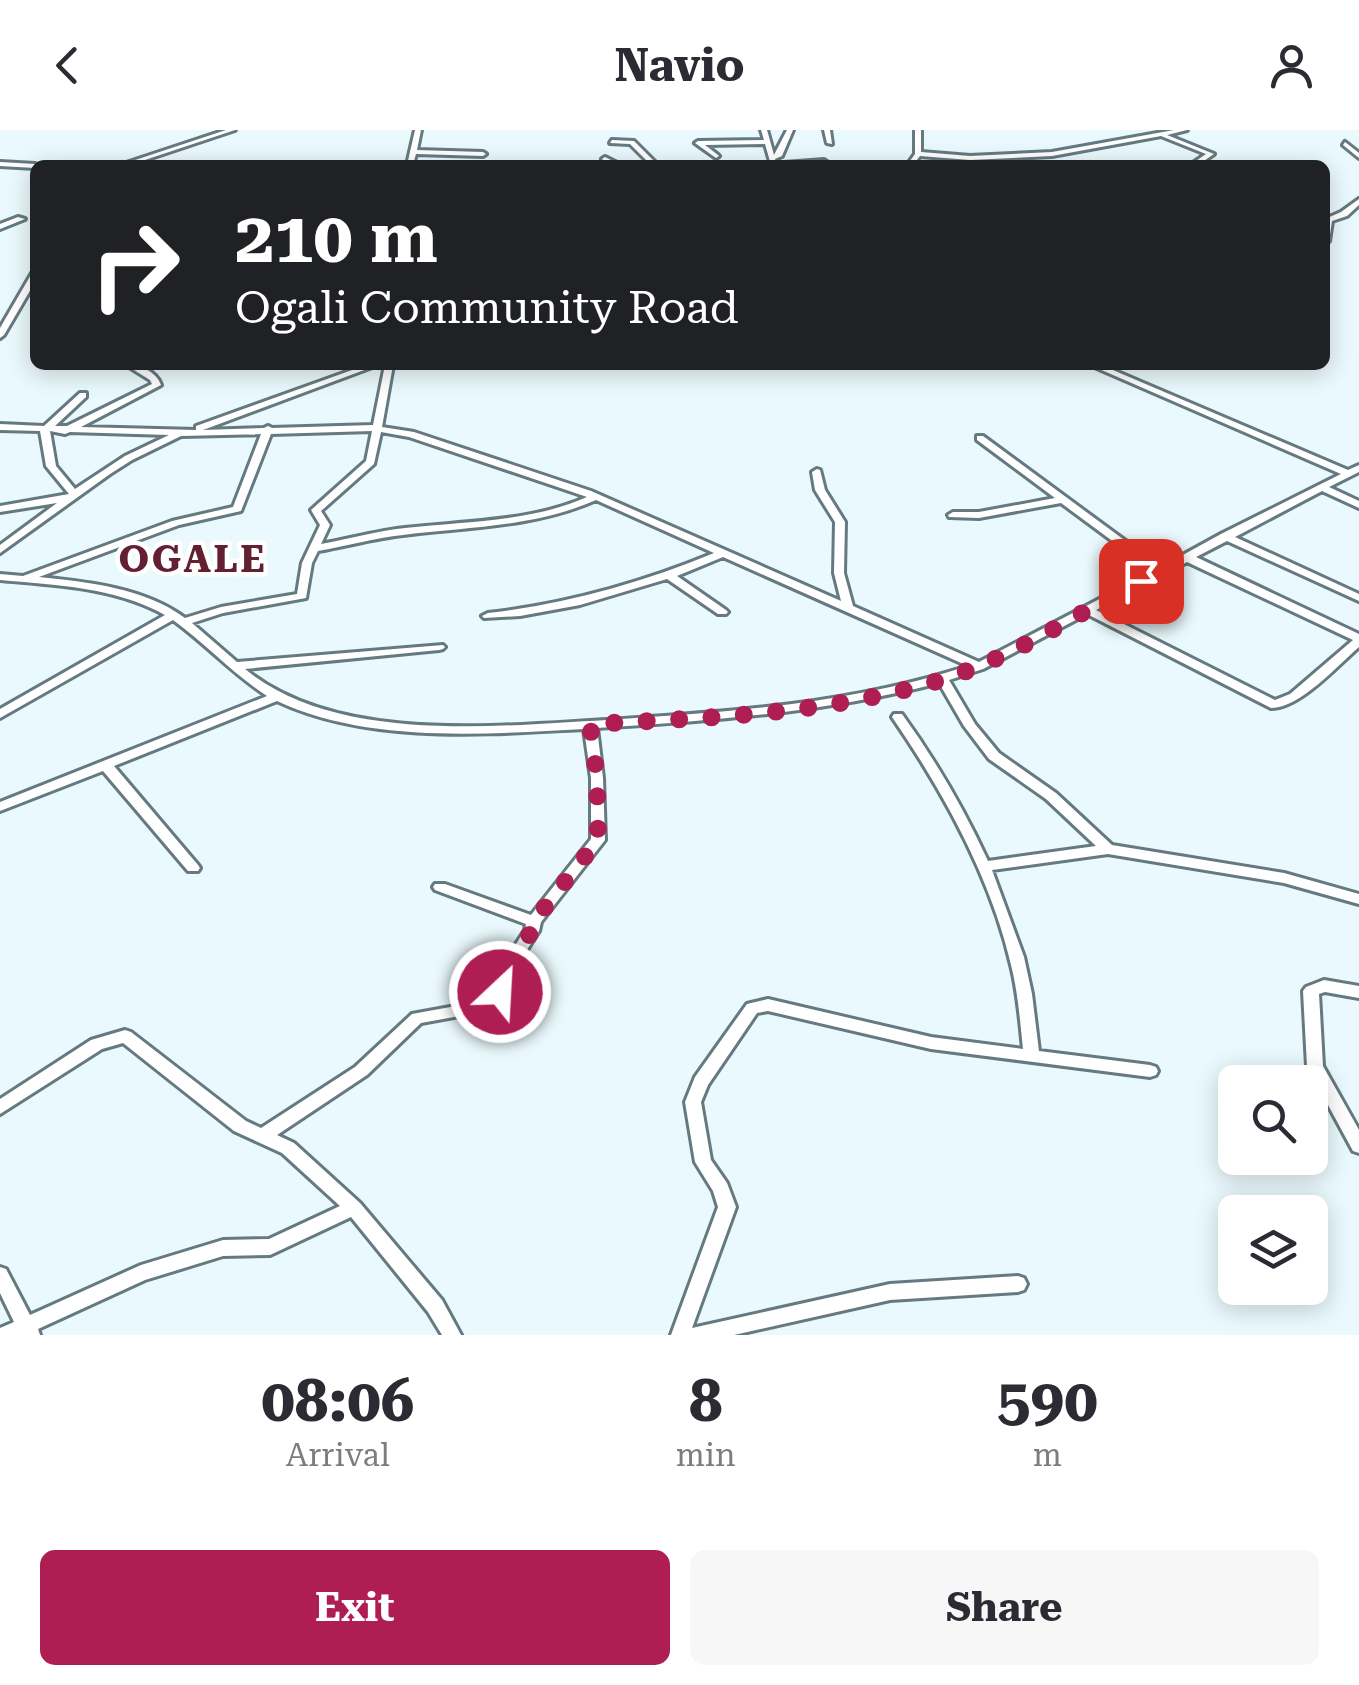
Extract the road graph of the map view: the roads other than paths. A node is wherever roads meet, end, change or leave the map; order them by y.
1 (233, 130) edge
2 (242, 130) edge
3 (418, 130) edge
4 (764, 130) edge
5 (790, 130) edge
6 (827, 130) edge
7 (918, 130) edge
8 (1184, 130) edge
9 (1164, 136) junction
10 (612, 142) dead end
11 (766, 142) junction
12 (830, 143) dead end
13 (1346, 144) dead end
14 (412, 152) junction
15 (483, 154) dead end
16 (918, 154) junction
17 (716, 156) dead end
18 (1359, 156) edge
19 (970, 158) junction
20 (139, 160) edge
21 (411, 160) edge
22 (650, 160) edge
23 (774, 160) edge
24 (775, 160) edge
25 (914, 160) edge
26 (972, 160) edge
27 (1202, 160) edge
28 (0, 164) edge
29 (30, 166) edge
30 (1359, 201) edge
31 (1330, 219) edge
32 (21, 220) dead end
33 (0, 227) edge
34 (30, 282) edge
35 (21, 295) junction
36 (30, 295) edge
37 (0, 335) edge
38 (139, 370) edge
39 (360, 370) edge
40 (388, 370) edge
41 (1106, 370) edge
42 (83, 395) dead end
43 (0, 427) edge
44 (380, 428) junction
45 (268, 429) junction
46 (45, 430) junction
47 (64, 431) junction
48 (185, 434) junction
49 (980, 438) dead end
50 (1353, 470) edge
51 (817, 472) dead end
52 (1320, 487) junction
53 (71, 496) junction
54 (595, 497) junction
55 (1061, 500) junction
56 (1359, 504) edge
57 (0, 510) edge
58 (953, 514) dead end
59 (1225, 536) junction
60 (314, 548) junction
61 (0, 550) edge
62 (724, 553) junction
63 (1186, 557) junction
64 (1160, 571) junction
65 (0, 576) edge
66 (670, 576) junction
67 (25, 579) junction
68 (1359, 598) edge
69 (848, 607) junction
70 (1086, 609) junction
71 (722, 612) dead end
72 (488, 616) dead end
73 (179, 619) junction
74 (1359, 639) edge
75 (440, 647) dead end
76 (234, 666) junction
77 (979, 666) junction
78 (943, 679) junction
79 (276, 697) junction
80 (0, 714) edge
81 (898, 717) dead end
82 (590, 724) junction
83 (107, 767) junction
84 (0, 807) edge
85 (1108, 849) junction
86 (982, 867) junction
87 (194, 868) dead end
88 (440, 888) dead end
89 (1359, 899) edge
90 (534, 921) junction
91 (1359, 992) edge
92 (1032, 1056) junction
93 (1150, 1071) dead end
94 (0, 1107) edge
95 (263, 1136) junction
96 (1359, 1146) edge
97 (354, 1208) junction
98 (0, 1275) edge
99 (1018, 1284) dead end
100 (29, 1329) edge
101 (5, 1335) edge
102 (452, 1335) edge
103 (680, 1335) edge
104 (696, 1335) edge

1 - 2 street
1 - 20 street
3 - 14 street
4 - 11 street
5 - 24 street
6 - 12 street
7 - 16 street
8 - 9 street
9 - 19 street
9 - 27 street
10 - 22 street
11 - 17 street
11 - 23 street
13 - 18 street
14 - 15 street
14 - 21 street
16 - 19 street
16 - 25 street
19 - 26 street
28 - 29 street
30 - 31 street
32 - 33 street
34 - 35 street
35 - 36 street
35 - 37 street
38 - 47 street
39 - 48 street
40 - 44 street
41 - 50 street
42 - 46 street
43 - 46 street
44 - 45 street
44 - 54 street
44 - 60 street
45 - 48 street
45 - 67 street
46 - 47 street
46 - 53 street
47 - 48 street
48 - 53 street
49 - 55 street
50 - 52 street
51 - 69 street
52 - 56 street
52 - 59 street
53 - 57 street
53 - 61 street
54 - 60 street
54 - 62 street
55 - 58 street
55 - 64 street
59 - 63 street
59 - 68 street
60 - 73 street
62 - 66 street
62 - 69 street
63 - 64 street
63 - 74 street
64 - 70 street
65 - 67 street
66 - 71 street
66 - 72 street
67 - 73 street
69 - 77 street
70 - 74 street
70 - 77 street
73 - 76 street
73 - 80 street
75 - 76 street
76 - 79 street
77 - 78 street
78 - 82 street
78 - 85 street
79 - 82 street
79 - 83 street
81 - 86 street
82 - 90 street
83 - 84 street
83 - 87 street
85 - 86 street
85 - 89 street
86 - 92 street
88 - 90 street
90 - 95 street
91 - 96 street
92 - 93 street
92 - 103 street
94 - 95 street
95 - 97 street
97 - 100 street
97 - 102 street
98 - 100 street
99 - 104 street
100 - 101 street

